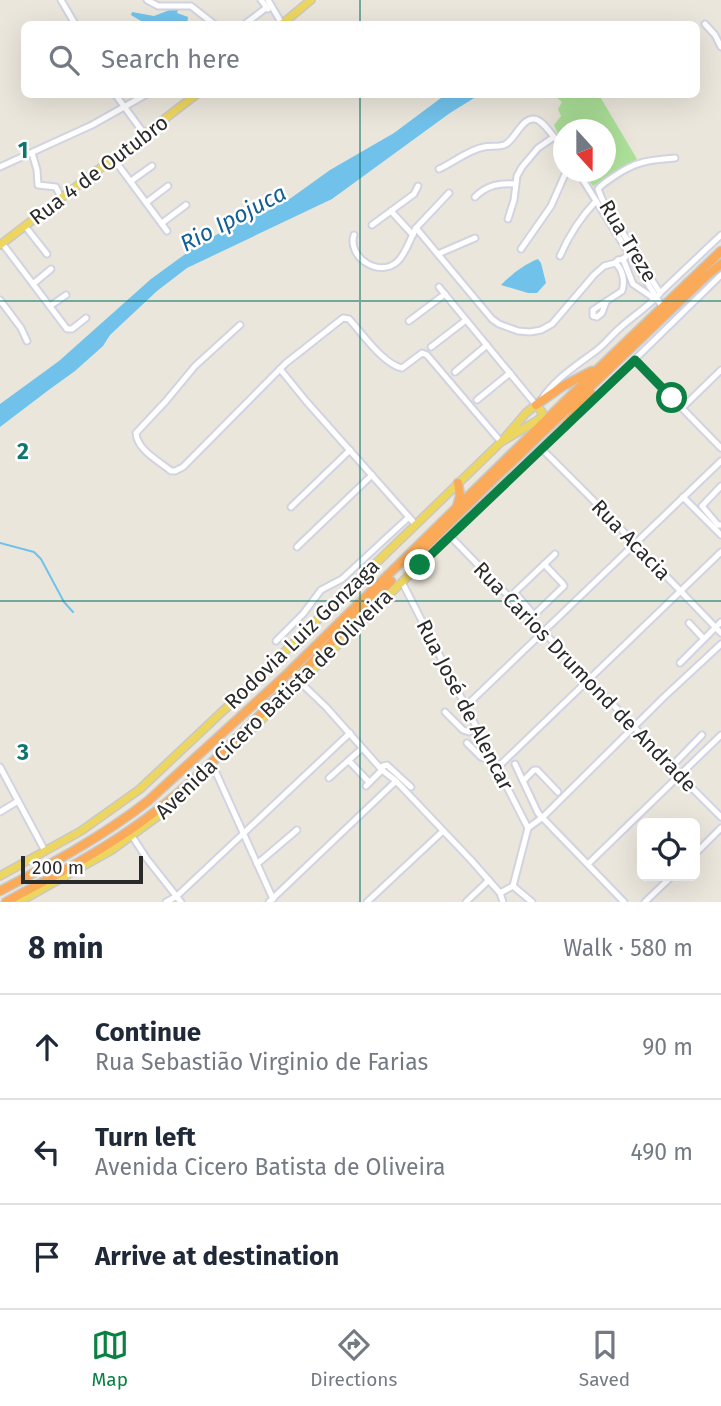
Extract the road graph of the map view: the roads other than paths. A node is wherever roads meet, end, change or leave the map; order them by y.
1 (61, 0) edge
2 (147, 0) edge
3 (261, 0) edge
4 (268, 0) edge
5 (311, 0) edge
6 (266, 8) junction
7 (276, 16) junction
8 (73, 21) edge
9 (210, 21) edge
10 (249, 21) edge
11 (280, 21) edge
12 (286, 21) edge
13 (705, 24) dead end
14 (721, 47) edge
15 (118, 98) edge
16 (141, 98) edge
17 (192, 98) edge
18 (125, 108) junction
19 (145, 135) junction
20 (553, 136) edge
21 (553, 138) edge
22 (32, 153) junction
23 (113, 158) junction
24 (675, 158) dead end
25 (152, 166) dead end
26 (0, 167) edge
27 (439, 169) dead end
28 (131, 181) junction
29 (560, 182) edge
30 (584, 182) edge
31 (515, 184) junction
32 (168, 186) dead end
33 (418, 186) dead end
34 (449, 193) dead end
35 (475, 197) dead end
36 (61, 198) junction
37 (596, 201) junction
38 (147, 202) junction
39 (186, 205) dead end
40 (391, 211) junction
41 (508, 219) dead end
42 (162, 223) junction
43 (372, 225) dead end
44 (25, 226) junction
45 (416, 228) junction
46 (167, 231) dead end
47 (354, 235) dead end
48 (413, 235) junction
49 (721, 235) edge
50 (475, 238) dead end
51 (1, 244) edge
52 (521, 249) dead end
53 (721, 251) edge
54 (628, 252) junction
55 (47, 254) dead end
56 (438, 254) junction
57 (560, 256) dead end
58 (619, 261) junction
59 (721, 264) edge
60 (51, 270) dead end
61 (639, 272) junction
62 (721, 275) edge
63 (631, 278) junction
64 (646, 282) junction
65 (33, 284) junction
66 (439, 287) dead end
67 (639, 289) junction
68 (445, 294) junction
69 (66, 295) dead end
70 (658, 296) junction
71 (0, 300) edge
72 (606, 302) dead end
73 (50, 306) junction
74 (663, 313) junction
75 (86, 318) dead end
76 (466, 320) junction
77 (409, 321) dead end
78 (670, 325) junction
79 (240, 326) dead end
80 (27, 341) dead end
81 (487, 345) junction
82 (431, 346) dead end
83 (619, 359) junction
84 (635, 360) junction
85 (627, 368) junction
86 (280, 369) junction
87 (598, 369) junction
88 (721, 370) edge
89 (455, 372) dead end
90 (510, 373) junction
91 (594, 384) junction
92 (477, 400) dead end
93 (538, 404) junction
94 (682, 408) junction
95 (564, 426) junction
96 (501, 442) junction
97 (541, 448) junction
98 (721, 448) edge
99 (350, 450) junction
100 (721, 461) edge
101 (372, 475) junction
102 (458, 483) junction
103 (721, 486) edge
104 (684, 497) junction
105 (291, 507) dead end
106 (455, 510) junction
107 (409, 517) junction
108 (709, 519) junction
109 (415, 525) junction
110 (721, 525) edge
111 (721, 535) edge
112 (450, 536) junction
113 (635, 544) junction
114 (297, 547) dead end
115 (721, 552) edge
116 (555, 554) dead end
117 (544, 565) junction
118 (402, 582) junction
119 (680, 591) junction
120 (521, 606) junction
121 (721, 622) edge
122 (689, 623) dead end
123 (715, 628) junction
124 (542, 633) junction
125 (721, 633) edge
126 (704, 639) junction
127 (276, 641) dead end
128 (721, 644) edge
129 (680, 663) dead end
130 (589, 679) junction
131 (300, 682) junction
132 (466, 706) junction
133 (445, 712) dead end
134 (634, 727) junction
135 (478, 729) junction
136 (350, 733) junction
137 (702, 735) dead end
138 (721, 735) edge
139 (467, 743) dead end
140 (359, 751) dead end
141 (348, 761) junction
142 (496, 765) junction
143 (515, 765) dead end
144 (0, 766) edge
145 (213, 766) junction
146 (671, 767) junction
147 (382, 770) junction
148 (680, 776) junction
149 (329, 778) dead end
150 (396, 781) junction
151 (523, 781) junction
152 (411, 787) dead end
153 (558, 792) dead end
154 (18, 801) junction
155 (0, 812) edge
156 (543, 817) junction
157 (721, 817) edge
158 (528, 828) junction
159 (721, 828) edge
160 (297, 830) dead end
161 (443, 831) junction
162 (243, 833) junction
163 (132, 836) junction
164 (700, 849) edge
165 (46, 851) junction
166 (257, 864) junction
167 (588, 864) junction
168 (0, 876) edge
169 (489, 880) junction
170 (668, 881) edge
171 (513, 886) junction
172 (0, 891) edge
173 (500, 893) junction
174 (177, 896) junction
175 (272, 901) edge
176 (6, 902) edge
177 (19, 902) edge
178 (166, 902) edge
179 (181, 902) edge
180 (367, 902) edge
181 (466, 902) edge
182 (503, 902) edge
183 (532, 902) edge
184 (624, 902) edge
185 (645, 902) edge

1 - 8 street
2 - 9 street
3 - 6 street
4 - 7 street
5 - 12 main road
6 - 7 street
6 - 10 street
7 - 11 street
13 - 14 street
15 - 18 street
16 - 18 street
17 - 19 main road, Rua 4 de Outubro
18 - 19 street
18 - 22 street
19 - 23 main road, Rua 4 de Outubro
20 - 27 street
21 - 31 street
22 - 26 street
22 - 36 street
23 - 28 street
23 - 36 main road, Rua 4 de Outubro
24 - 70 street, Rua Treze
25 - 28 street
28 - 38 street
29 - 52 street
30 - 37 street
31 - 35 street
31 - 41 street
32 - 38 street
33 - 40 street
34 - 45 street
36 - 44 main road, Rua 4 de Outubro
37 - 54 street
37 - 57 street
38 - 42 street
39 - 42 street
40 - 43 street
40 - 48 street
42 - 46 street
44 - 51 main road, Rua 4 de Outubro
44 - 55 street
45 - 48 street
45 - 56 street
47 - 48 street
49 - 70 street
50 - 56 street
51 - 65 street
53 - 74 highway, Rodovia Luiz Gonzaga
54 - 58 street
54 - 61 street
56 - 58 street
58 - 63 street
58 - 72 street
59 - 74 highway, Rodovia Luiz Gonzaga
60 - 65 street
61 - 63 street
61 - 64 street
62 - 78 street, Avenida Cicero Batista de Oliveira
63 - 67 street
64 - 67 street
64 - 70 street
65 - 73 street
66 - 68 street
67 - 70 street
68 - 76 street
68 - 77 street
69 - 73 street
70 - 74 street
70 - 93 street
71 - 80 street
73 - 75 street
74 - 78 street
74 - 83 highway, Rodovia Luiz Gonzaga
74 - 87 highway, Rodovia Luiz Gonzaga
76 - 81 street
76 - 82 street
78 - 84 street, Avenida Cicero Batista de Oliveira
79 - 86 street
81 - 89 street
81 - 90 street
83 - 85 street
83 - 91 highway, Rodovia Luiz Gonzaga
84 - 85 street, Avenida Cicero Batista de Oliveira
84 - 94 street
85 - 95 street, Avenida Cicero Batista de Oliveira
86 - 96 street
86 - 99 street
87 - 93 highway
87 - 106 highway, Rodovia Luiz Gonzaga
88 - 94 street
90 - 92 street
90 - 93 street
91 - 95 highway
91 - 176 highway, Rodovia Luiz Gonzaga
93 - 96 main road, Avenida Cicero Batista de Oliveira
93 - 96 main road
94 - 98 street
95 - 97 main road, Avenida Cicero Batista de Oliveira
96 - 102 main road, Avenida Cicero Batista de Oliveira
97 - 112 main road, Avenida Cicero Batista de Oliveira
97 - 113 street, Rua Acacia
99 - 101 street
99 - 105 street
100 - 104 street
101 - 107 street
101 - 114 street
102 - 106 highway
102 - 109 main road, Avenida Cicero Batista de Oliveira
103 - 108 street
104 - 108 street
104 - 113 street
106 - 172 highway, Rodovia Luiz Gonzaga
107 - 109 street
107 - 127 street
108 - 110 street
108 - 111 street
109 - 165 main road, Avenida Cicero Batista de Oliveira
112 - 118 main road, Avenida Cicero Batista de Oliveira
112 - 120 street, Rua Carios Drumond de Andrade
113 - 119 street, Rua Acacia
113 - 124 street
115 - 119 street
116 - 117 street
117 - 120 street
117 - 120 street
118 - 131 main road, Avenida Cicero Batista de Oliveira
118 - 132 street, Rua José de Alencar
119 - 123 street, Rua Acacia
119 - 130 street
120 - 124 street, Rua Carios Drumond de Andrade
121 - 123 street
122 - 126 street
123 - 125 street, Rua Acacia
123 - 126 street
124 - 130 street, Rua Carios Drumond de Andrade
124 - 132 street
126 - 129 street
128 - 134 street
130 - 134 street, Rua Carios Drumond de Andrade
130 - 142 street
131 - 136 street
131 - 145 main road, Avenida Cicero Batista de Oliveira
132 - 135 street, Rua José de Alencar
133 - 135 street
134 - 146 street, Rua Carios Drumond de Andrade
134 - 156 street
135 - 142 street, Rua José de Alencar
136 - 147 street
136 - 162 street
137 - 146 street
138 - 148 street
139 - 142 street
140 - 141 street
141 - 147 street
141 - 149 street
142 - 158 street, Rua José de Alencar
143 - 151 street
144 - 154 street
145 - 162 street
145 - 163 main road, Avenida Cicero Batista de Oliveira
146 - 148 street, Rua Carios Drumond de Andrade
147 - 150 street
147 - 152 street
148 - 157 street, Rua Carios Drumond de Andrade
148 - 167 street
150 - 161 street
150 - 175 street
151 - 153 street
151 - 156 street
154 - 155 street
154 - 165 street
156 - 158 street
156 - 167 street
158 - 171 street
159 - 164 street
160 - 166 street
161 - 169 street
161 - 180 street
162 - 166 street
162 - 174 street
163 - 174 street
163 - 177 main road, Avenida Cicero Batista de Oliveira
165 - 168 main road, Avenida Cicero Batista de Oliveira
166 - 175 street
167 - 184 street
169 - 173 street
169 - 181 street
170 - 185 street
171 - 173 street
171 - 183 street
173 - 182 street
174 - 178 street
174 - 179 street

